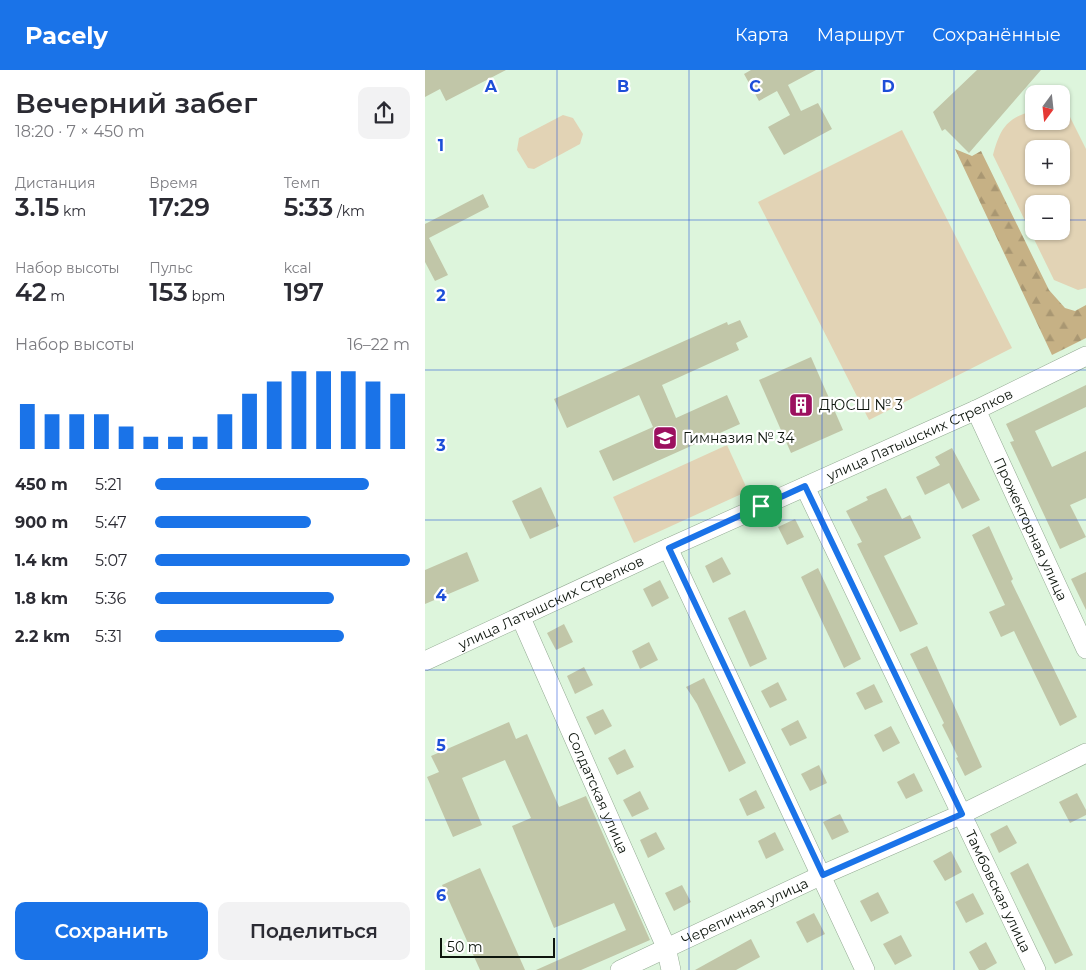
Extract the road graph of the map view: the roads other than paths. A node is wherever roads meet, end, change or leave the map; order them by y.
1 (1086, 356) edge
2 (976, 410) junction
3 (805, 486) junction
4 (669, 548) junction
5 (521, 618) junction
6 (1086, 649) edge
7 (425, 661) edge
8 (1086, 753) edge
9 (962, 814) junction
10 (823, 875) junction
11 (666, 947) junction
12 (620, 970) edge
13 (671, 970) edge
14 (865, 970) edge
15 (1036, 970) edge

1 - 2 street, улица Латышских Стрелков
2 - 3 street, улица Латышских Стрелков
2 - 6 street, Прожекторная улица
3 - 4 street, улица Латышских Стрелков
3 - 9 street, Тамбовская улица
4 - 5 street, улица Латышских Стрелков
4 - 10 street
5 - 7 street, улица Латышских Стрелков
5 - 11 street, Солдатская улица
8 - 9 street, Черепичная улица
9 - 10 street, Черепичная улица
9 - 15 street, Тамбовская улица
10 - 11 street, Черепичная улица
10 - 14 street
11 - 12 street, Черепичная улица
11 - 13 street, Солдатская улица

